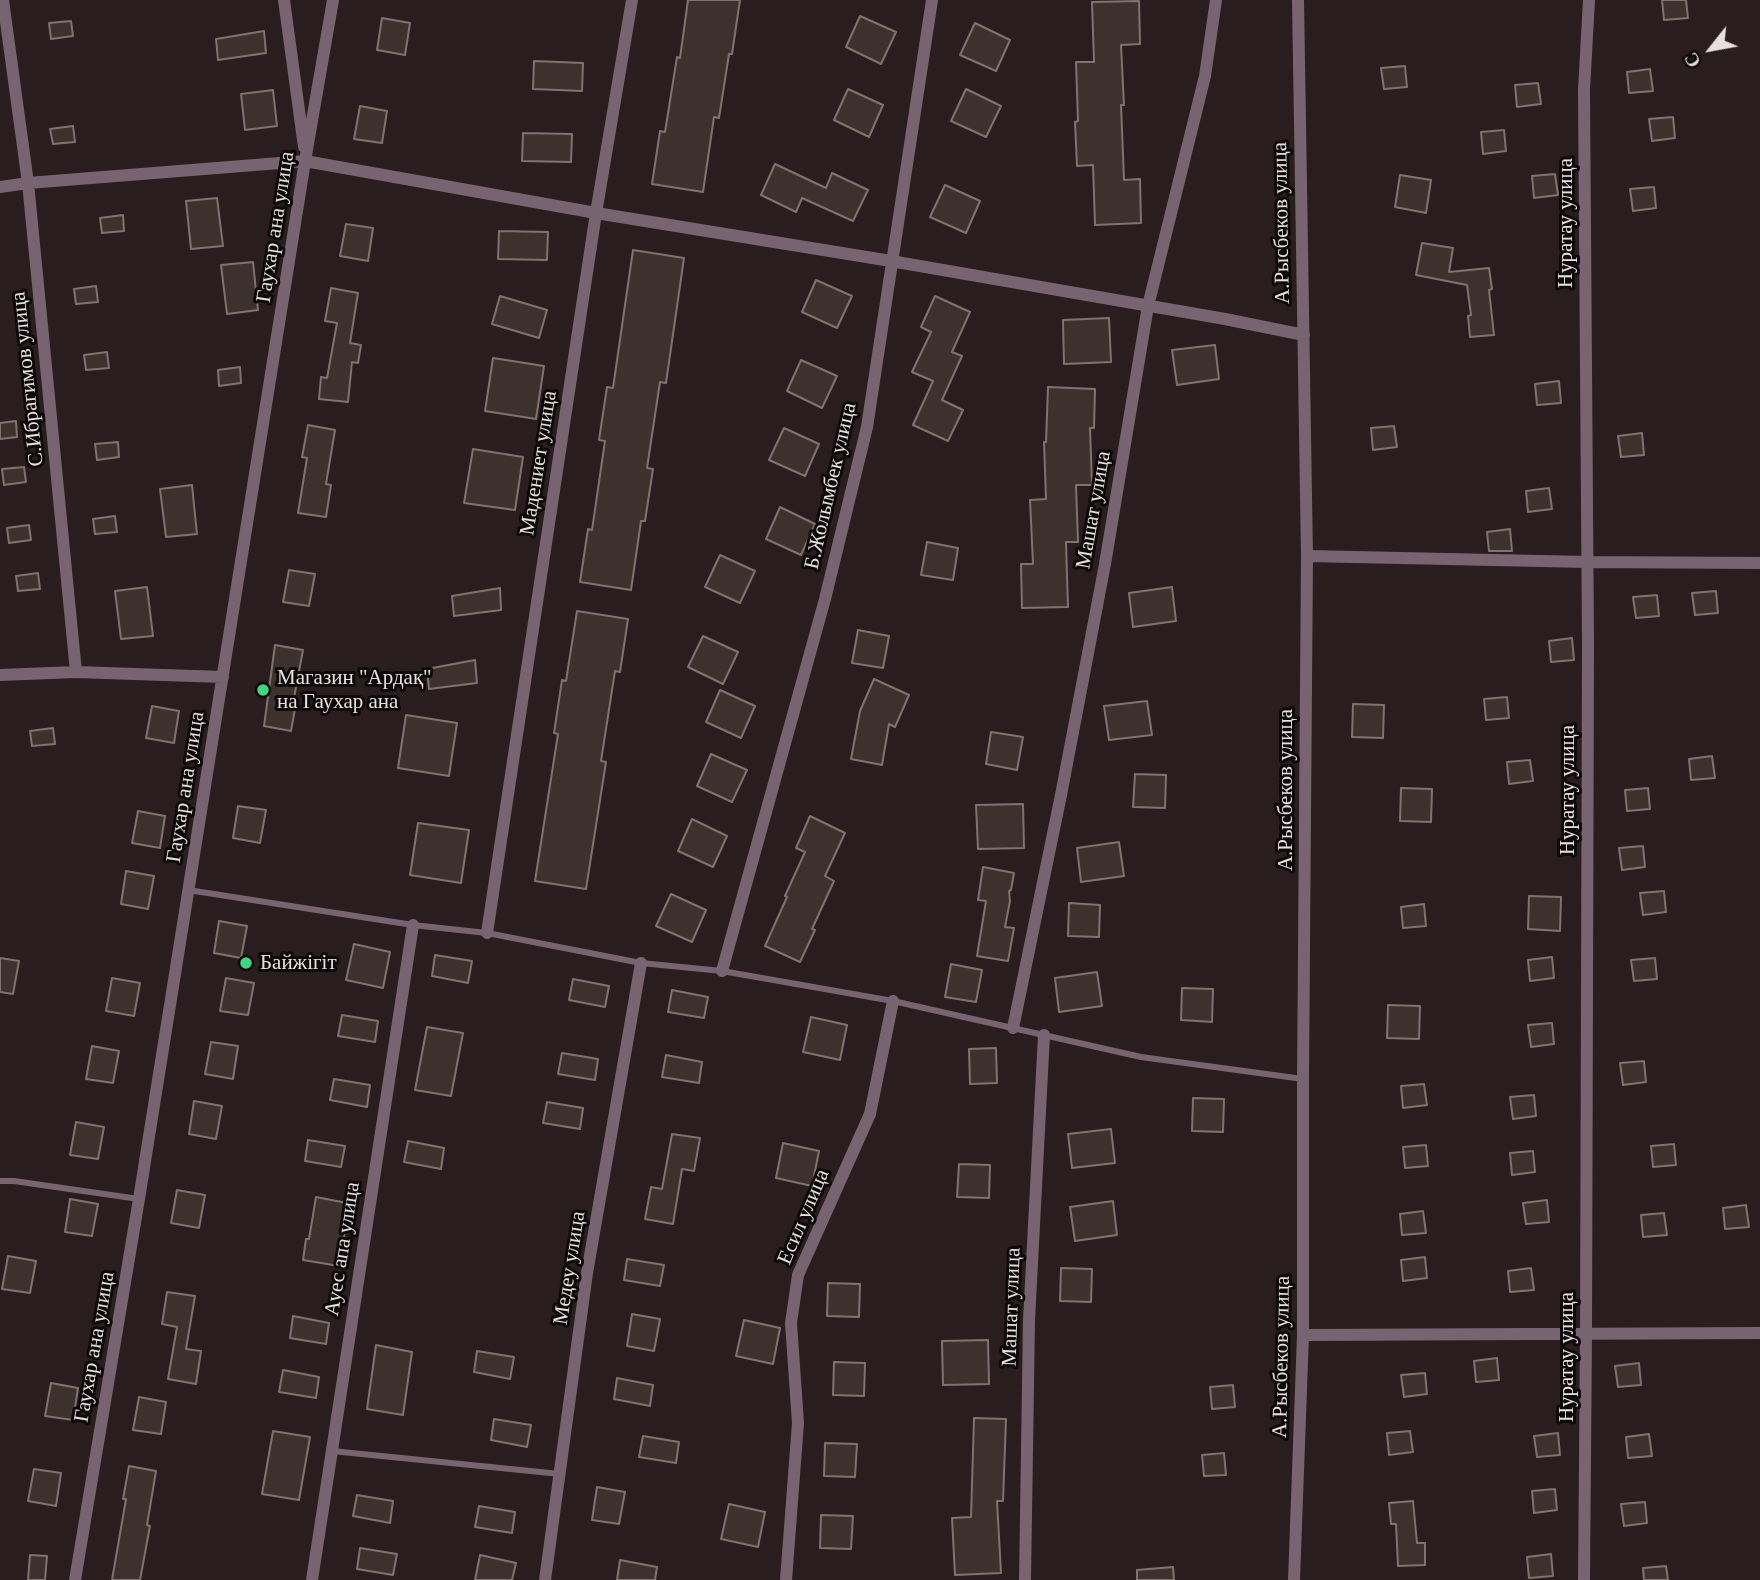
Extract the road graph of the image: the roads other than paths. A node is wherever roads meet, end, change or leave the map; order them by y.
1 (3, 0) edge
2 (284, 0) edge
3 (333, 0) edge
4 (632, 0) edge
5 (932, 0) edge
6 (1216, 0) edge
7 (1298, 0) edge
8 (1589, 0) edge
9 (306, 161) junction
10 (28, 183) junction
11 (0, 187) edge
12 (596, 213) junction
13 (891, 261) junction
14 (1148, 306) junction
15 (1304, 335) junction
16 (1307, 556) junction
17 (1587, 562) junction
18 (1760, 563) edge
19 (76, 672) junction
20 (0, 676) edge
21 (223, 677) junction
22 (188, 890) junction
23 (413, 925) junction
24 (487, 933) junction
25 (641, 963) junction
26 (722, 971) junction
27 (893, 1001) junction
28 (1013, 1028) junction
29 (1044, 1035) junction
30 (1304, 1079) junction
31 (0, 1181) edge
32 (139, 1199) junction
33 (1760, 1333) edge
34 (1303, 1335) junction
35 (1586, 1335) junction
36 (332, 1451) junction
37 (560, 1474) junction
38 (75, 1580) edge
39 (312, 1580) edge
40 (545, 1580) edge
41 (786, 1580) edge
42 (1025, 1580) edge
43 (1294, 1580) edge
44 (1584, 1580) edge

1 - 10 street, С.Ибрагимов улица
2 - 9 street
3 - 9 street, Гаухар ана улица
4 - 12 street, Мадениет улица
5 - 13 street, Б.Жолымбек улица
6 - 14 street, Машат улица
7 - 15 street, А.Рысбеков улица
8 - 17 street, Нуратау улица
9 - 10 street
9 - 12 street
9 - 21 street, Гаухар ана улица
10 - 11 street
10 - 19 street, С.Ибрагимов улица
12 - 13 street
12 - 24 street, Мадениет улица
13 - 14 street
13 - 26 street, Б.Жолымбек улица
14 - 15 street
14 - 28 street, Машат улица
15 - 16 street, А.Рысбеков улица
16 - 17 street
16 - 30 street, А.Рысбеков улица
17 - 18 street
17 - 35 street, Нуратау улица
19 - 20 street
19 - 21 street
21 - 22 street, Гаухар ана улица
22 - 23 lane
22 - 32 street, Гаухар ана улица
23 - 24 lane
23 - 36 street, Ауес апа улица
24 - 25 lane
25 - 26 lane
25 - 37 street, Медеу улица
26 - 27 lane
27 - 28 lane
27 - 41 street, Есил улица
28 - 29 lane
29 - 30 lane
29 - 42 street, Машат улица
30 - 34 street, А.Рысбеков улица
31 - 32 lane
32 - 38 street, Гаухар ана улица
33 - 35 street
34 - 35 street
34 - 43 street, А.Рысбеков улица
35 - 44 street, Нуратау улица
36 - 37 lane
36 - 39 street, Ауес апа улица
37 - 40 street, Медеу улица

